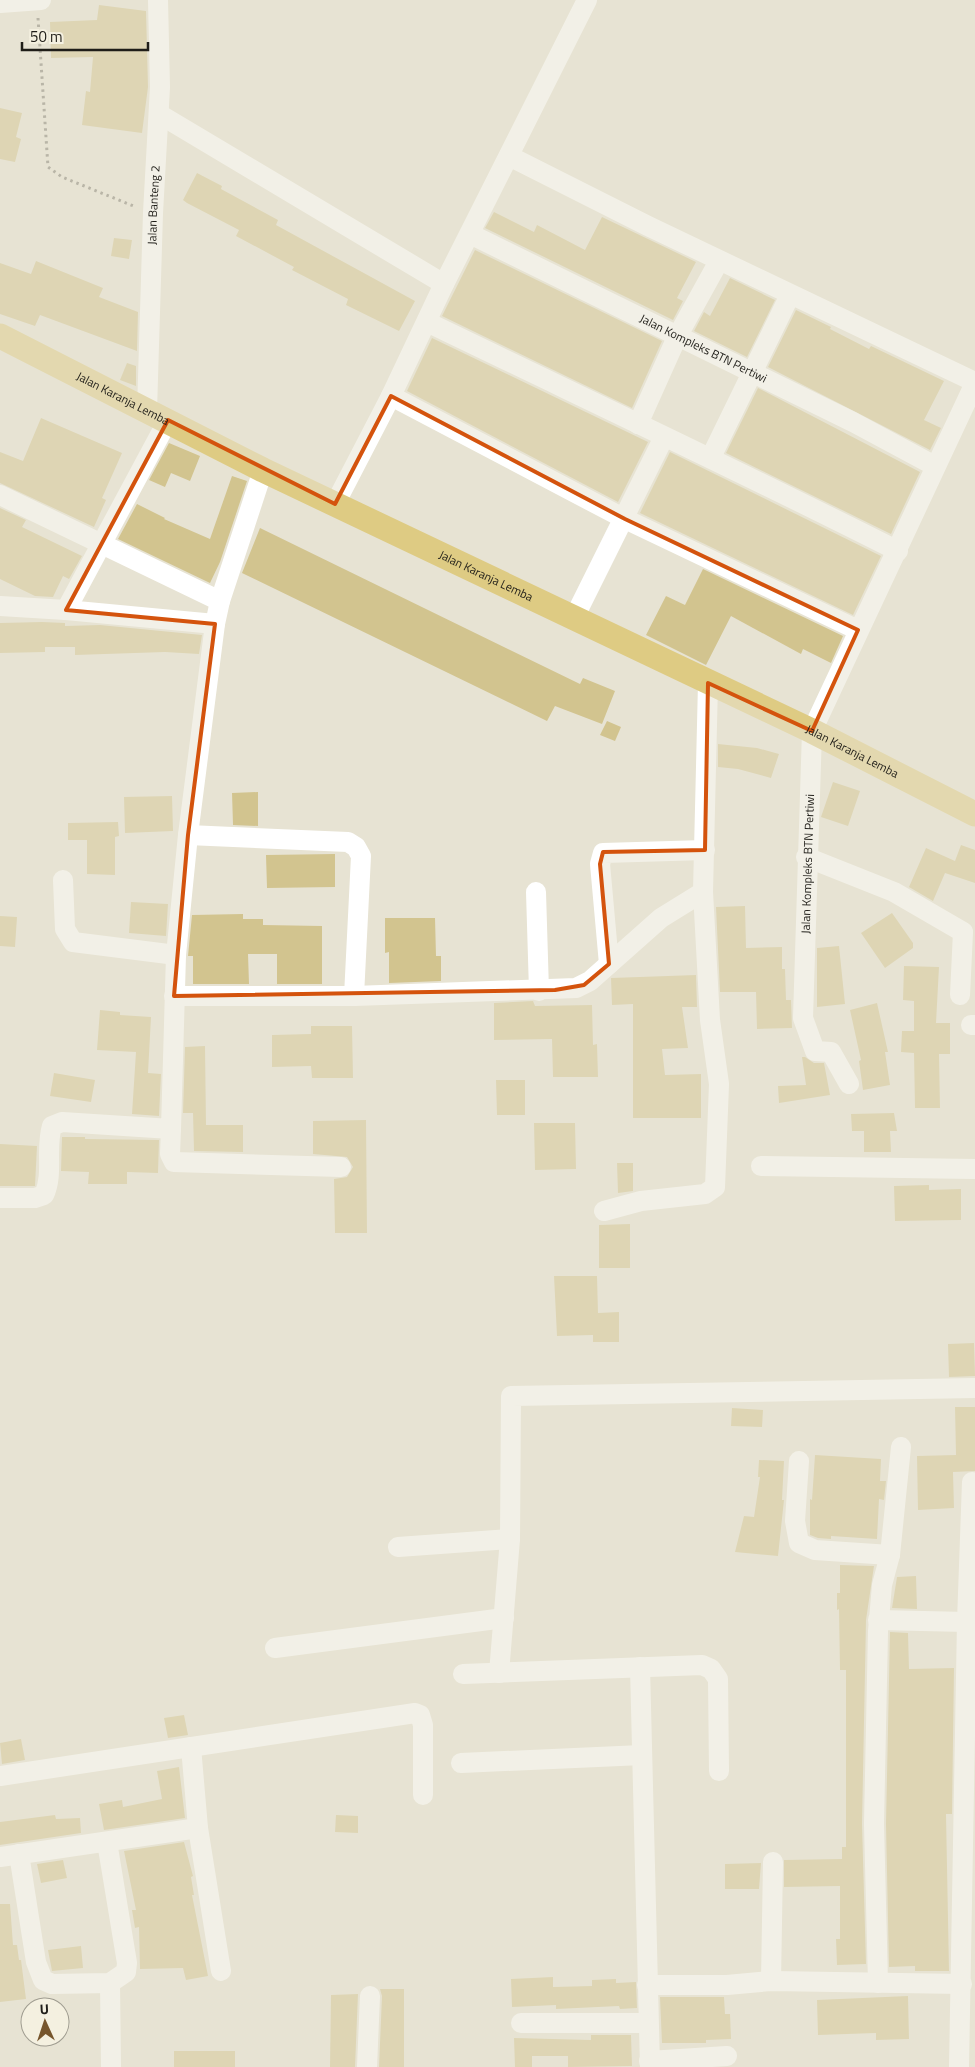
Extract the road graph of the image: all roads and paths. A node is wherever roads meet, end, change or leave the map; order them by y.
1 (37, 0) edge
2 (41, 0) edge
3 (158, 0) edge
4 (586, 0) edge
5 (0, 3) edge
6 (159, 114) junction
7 (509, 156) junction
8 (153, 213) junction
9 (470, 234) junction
10 (719, 261) junction
11 (444, 284) junction
12 (790, 295) junction
13 (427, 322) junction
14 (0, 336) edge
15 (678, 337) junction
16 (751, 374) junction
17 (975, 383) edge
18 (391, 396) junction
19 (157, 416) junction
20 (638, 424) junction
21 (664, 437) junction
22 (711, 457) junction
23 (935, 466) junction
24 (263, 470) junction
25 (0, 495) edge
26 (335, 504) junction
27 (625, 518) junction
28 (101, 543) junction
29 (898, 550) junction
30 (220, 601) junction
31 (2, 604) edge
32 (66, 610) junction
33 (574, 618) junction
34 (215, 624) junction
35 (858, 630) junction
36 (708, 683) junction
37 (812, 731) junction
38 (975, 814) edge
39 (188, 835) junction
40 (705, 850) junction
41 (806, 857) junction
42 (63, 880) dead end
43 (536, 892) dead end
44 (703, 892) junction
45 (176, 955) junction
46 (609, 964) junction
47 (539, 990) junction
48 (960, 995) dead end
49 (174, 996) junction
50 (354, 996) junction
51 (850, 1084) dead end
52 (171, 1129) junction
53 (761, 1166) dead end
54 (341, 1167) dead end
55 (975, 1168) edge
56 (0, 1198) edge
57 (604, 1211) dead end
58 (975, 1388) edge
59 (901, 1447) dead end
60 (799, 1461) dead end
61 (972, 1482) dead end
62 (510, 1539) junction
63 (398, 1547) dead end
64 (890, 1555) junction
65 (504, 1618) junction
66 (878, 1620) junction
67 (967, 1622) junction
68 (275, 1648) dead end
69 (640, 1667) junction
70 (971, 1670) edge
71 (499, 1673) junction
72 (463, 1674) dead end
73 (191, 1747) junction
74 (642, 1755) junction
75 (461, 1763) dead end
76 (719, 1771) dead end
77 (0, 1776) edge
78 (424, 1796) dead end
79 (198, 1828) junction
80 (107, 1842) junction
81 (10, 1856) edge
82 (773, 1862) dead end
83 (221, 1971) dead end
84 (771, 1981) junction
85 (878, 1982) junction
86 (110, 1983) junction
87 (962, 1984) junction
88 (647, 1985) junction
89 (370, 1996) dead end
90 (521, 2023) dead end
91 (648, 2023) junction
92 (727, 2056) dead end
93 (649, 2064) edge
94 (111, 2067) edge
95 (367, 2067) edge
96 (958, 2067) edge

1 - 2 street
1 - 5 street
1 - 8 path
3 - 6 street, Jalan Banteng 2
4 - 7 street
6 - 8 street, Jalan Banteng 2
6 - 11 street
7 - 9 street
7 - 10 street, Jalan Kompleks BTN Pertiwi
8 - 19 street, Jalan Banteng 2
9 - 11 street
9 - 15 street, Jalan Kompleks BTN Pertiwi
10 - 12 street, Jalan Kompleks BTN Pertiwi
10 - 15 street
11 - 13 street
12 - 16 street
12 - 17 street, Jalan Kompleks BTN Pertiwi
13 - 18 street
13 - 20 street
14 - 19 main road, Jalan Karanja Lemba
15 - 16 street, Jalan Kompleks BTN Pertiwi
15 - 20 street
16 - 22 street
16 - 23 street, Jalan Kompleks BTN Pertiwi
17 - 23 street, Jalan Kompleks BTN Pertiwi
18 - 26 street
18 - 27 street
19 - 24 main road, Jalan Karanja Lemba
19 - 28 street
20 - 21 street
21 - 22 street
21 - 27 street
22 - 29 street
23 - 29 street, Jalan Kompleks BTN Pertiwi
24 - 26 main road, Jalan Karanja Lemba
24 - 30 street
25 - 28 street
26 - 33 main road, Jalan Karanja Lemba
27 - 33 street
27 - 35 street
28 - 30 street
28 - 32 street
29 - 35 street, Jalan Kompleks BTN Pertiwi
30 - 34 street
31 - 32 street
32 - 34 street
33 - 36 main road, Jalan Karanja Lemba
34 - 39 street
35 - 37 street, Jalan Kompleks BTN Pertiwi
36 - 37 main road, Jalan Karanja Lemba
36 - 40 street
37 - 38 main road, Jalan Karanja Lemba
37 - 41 street, Jalan Kompleks BTN Pertiwi
39 - 45 street
39 - 50 street
40 - 44 street
40 - 46 street
41 - 48 street
41 - 51 street, Jalan Kompleks BTN Pertiwi
42 - 45 street
43 - 47 street
44 - 46 street
44 - 57 street
45 - 49 street
46 - 47 street
47 - 50 street
49 - 50 street
49 - 52 street
52 - 54 street
52 - 56 street
53 - 55 street
58 - 62 street
59 - 64 street
60 - 64 street
61 - 67 street
62 - 63 street
62 - 65 street
64 - 66 street
65 - 68 street
65 - 71 street
66 - 67 street
66 - 85 street
67 - 70 street
69 - 71 street
69 - 74 street
69 - 76 street
70 - 87 street
71 - 72 street
73 - 77 street
73 - 78 street
73 - 79 street
74 - 75 street
74 - 88 street
79 - 80 street
79 - 83 street
80 - 81 street
80 - 86 street
81 - 86 street
82 - 84 street
84 - 85 street
84 - 88 street
85 - 87 street
86 - 94 street
87 - 96 street
88 - 91 street
89 - 95 street
90 - 91 street
91 - 93 street
92 - 93 street

